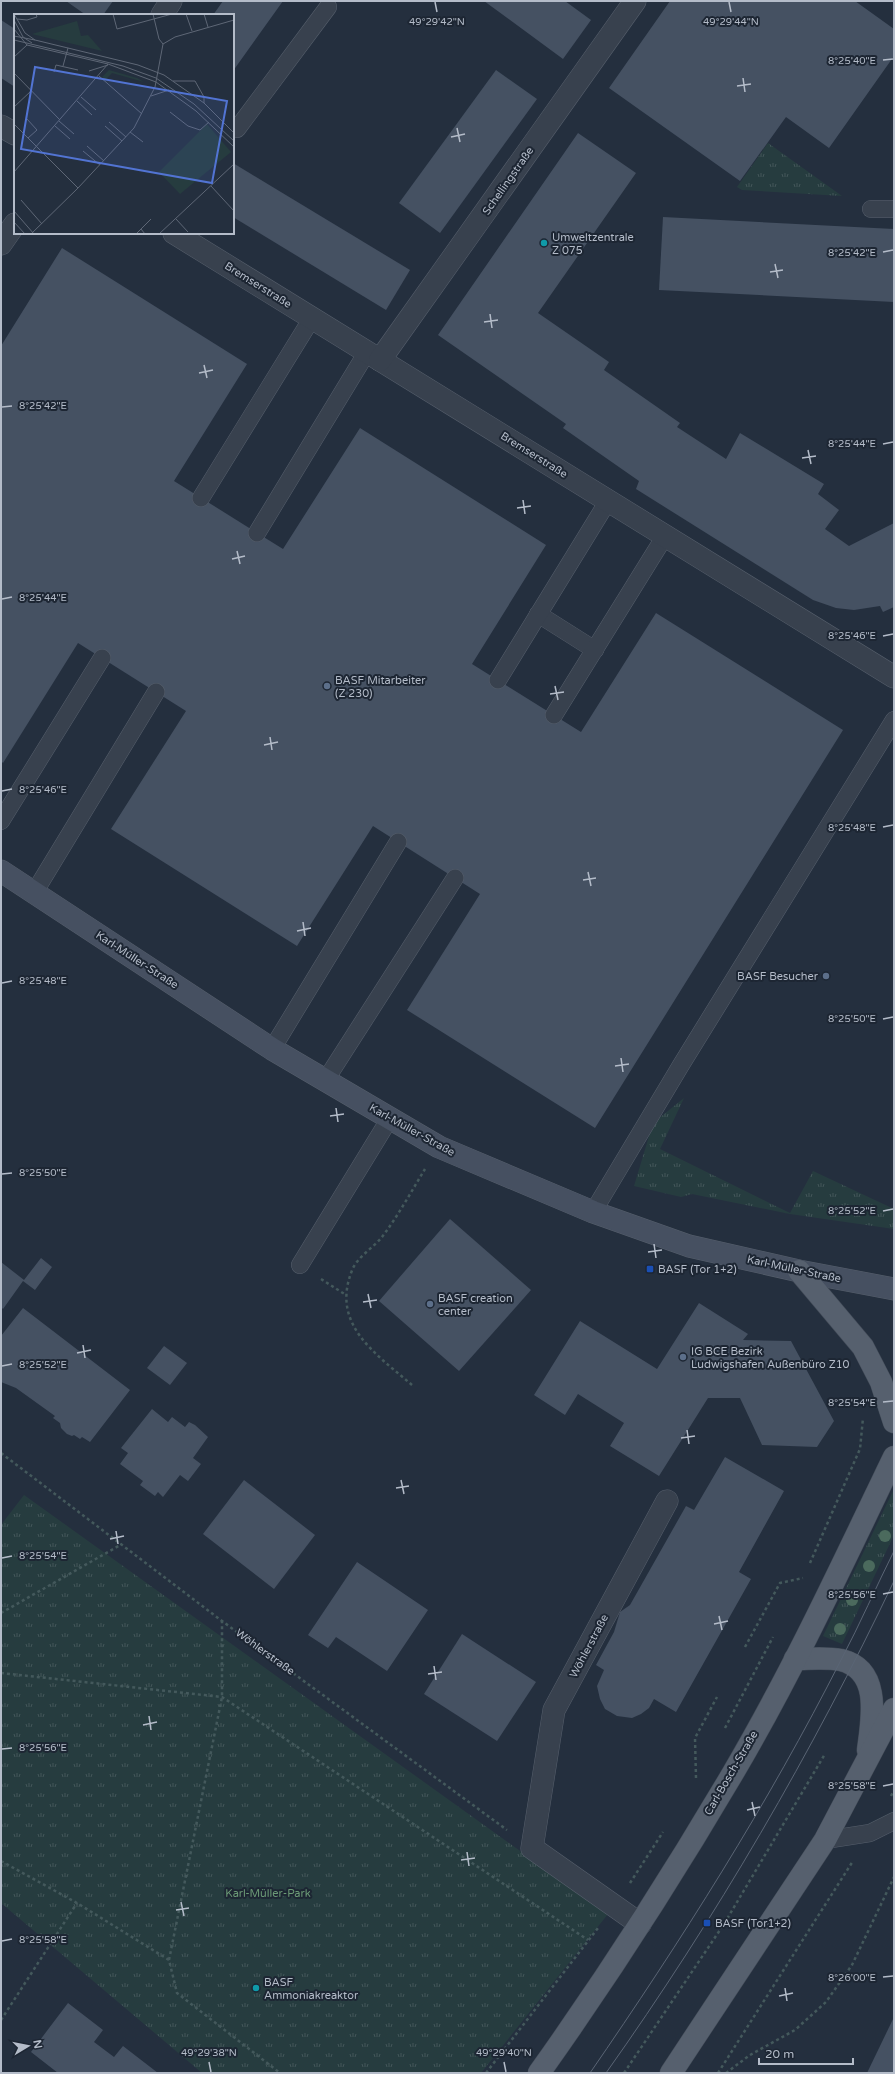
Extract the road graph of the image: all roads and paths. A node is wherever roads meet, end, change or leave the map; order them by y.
1 (171, 1) edge
2 (635, 1) edge
3 (328, 7) dead end
4 (163, 14) edge
5 (1, 126) edge
6 (234, 127) edge
7 (14, 133) edge
8 (871, 209) dead end
9 (894, 210) edge
10 (14, 225) edge
11 (176, 234) edge
12 (1, 244) edge
13 (312, 318) junction
14 (374, 356) junction
15 (201, 498) dead end
16 (608, 501) junction
17 (257, 533) dead end
18 (664, 536) junction
19 (538, 614) junction
20 (595, 650) junction
21 (102, 658) dead end
22 (894, 677) edge
23 (498, 680) dead end
24 (156, 692) dead end
25 (554, 715) dead end
26 (894, 720) edge
27 (1, 821) edge
28 (398, 842) dead end
29 (1, 871) edge
30 (455, 878) dead end
31 (34, 893) junction
32 (272, 1048) junction
33 (325, 1081) junction
34 (390, 1118) junction
35 (439, 1147) junction
36 (593, 1212) junction
37 (300, 1266) joint
38 (799, 1271) junction
39 (894, 1289) edge
40 (346, 1295) junction
41 (881, 1382) junction
42 (412, 1385) dead end
43 (894, 1422) edge
44 (1, 1453) edge
45 (894, 1457) edge
46 (667, 1501) dead end
47 (122, 1544) junction
48 (810, 1564) dead end
49 (806, 1571) dead end
50 (803, 1578) junction
51 (800, 1585) dead end
52 (1, 1613) edge
53 (222, 1620) junction
54 (776, 1632) dead end
55 (745, 1647) dead end
56 (795, 1659) junction
57 (1, 1673) edge
58 (222, 1697) junction
59 (717, 1697) dead end
60 (894, 1709) edge
61 (722, 1733) dead end
62 (825, 1754) dead end
63 (867, 1763) junction
64 (700, 1774) dead end
65 (894, 1790) edge
66 (894, 1821) edge
67 (663, 1831) dead end
68 (870, 1833) junction
69 (825, 1840) junction
70 (532, 1848) junction
71 (1, 1861) edge
72 (894, 1876) edge
73 (76, 1902) junction
74 (614, 1906) junction
75 (640, 1924) junction
76 (588, 1940) junction
77 (169, 1960) junction
78 (1, 2020) edge
79 (280, 2073) edge
80 (486, 2073) edge
81 (539, 2073) edge
82 (624, 2073) edge
83 (672, 2073) edge
84 (718, 2073) edge
85 (726, 2073) edge

1 - 4 street
2 - 14 street, Schellingstraße
3 - 6 lane
5 - 7 street
8 - 9 lane
10 - 12 street
11 - 13 street, Bremserstraße
13 - 14 street, Bremserstraße
13 - 15 lane
14 - 16 street, Bremserstraße
14 - 17 lane
16 - 18 street, Bremserstraße
16 - 19 lane
18 - 20 lane
18 - 22 street, Bremserstraße
19 - 20 lane
19 - 23 lane
20 - 25 lane
21 - 27 lane
24 - 31 lane
26 - 36 lane
28 - 32 lane
29 - 31 street, Karl-Müller-Straße
30 - 33 lane
31 - 32 street, Karl-Müller-Straße
32 - 33 street, Karl-Müller-Straße
33 - 34 street, Karl-Müller-Straße
34 - 35 street, Karl-Müller-Straße
34 - 37 lane
35 - 36 street, Karl-Müller-Straße
35 - 40 path
36 - 38 street, Karl-Müller-Straße
37 - 40 path
38 - 39 street, Karl-Müller-Straße
38 - 41 main road
40 - 42 path
41 - 43 main road
41 - 48 path
44 - 47 path, Wöhlerstraße
45 - 56 main road, Carl-Bosch-Straße
46 - 70 street, Wöhlerstraße
47 - 52 path
47 - 53 path, Wöhlerstraße
49 - 50 path
50 - 51 path
50 - 55 path
53 - 58 path
53 - 70 path, Wöhlerstraße
54 - 61 path
56 - 63 main road
56 - 75 main road, Carl-Bosch-Straße
57 - 58 path
58 - 76 path
58 - 77 path
59 - 64 path
60 - 63 main road
62 - 82 path
63 - 69 main road
65 - 68 path
66 - 68 lane
67 - 74 path
68 - 69 lane
68 - 84 path
69 - 83 main road
70 - 74 street
71 - 73 path
72 - 85 path
73 - 77 path
73 - 78 path
74 - 75 street
74 - 76 path
75 - 81 main road, Carl-Bosch-Straße
76 - 80 path
77 - 79 path

